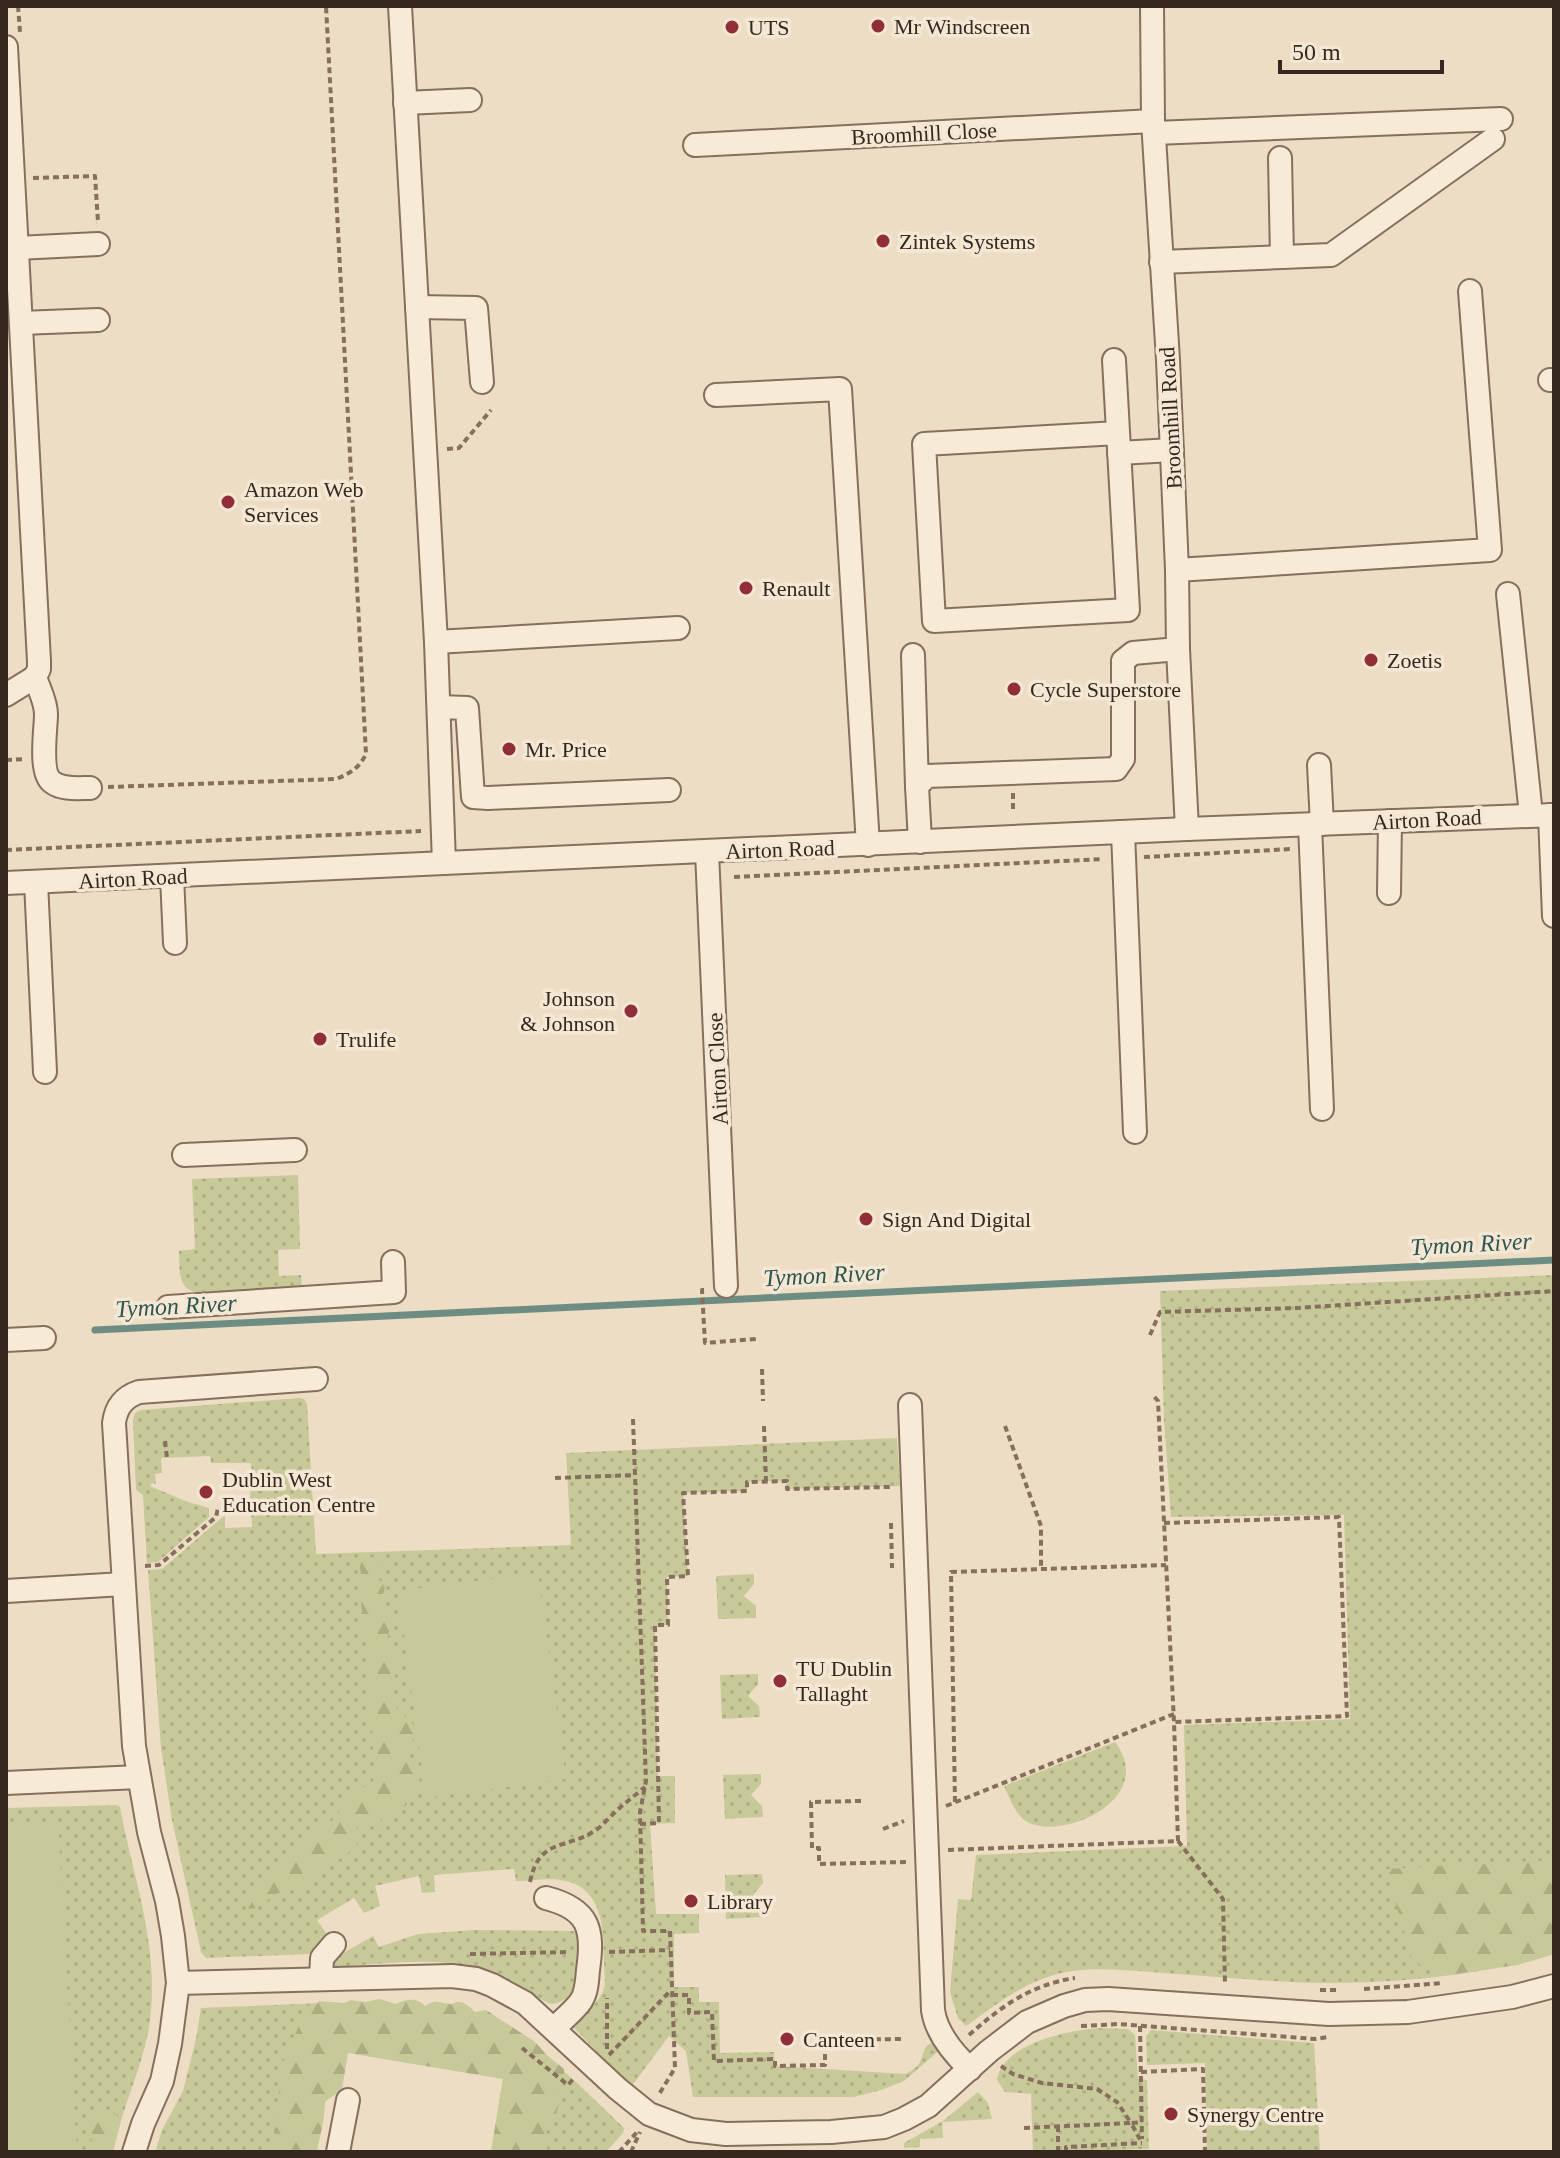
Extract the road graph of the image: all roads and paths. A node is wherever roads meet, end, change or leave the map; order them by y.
1 (18, 6) edge
2 (326, 6) edge
3 (400, 6) edge
4 (1152, 6) edge
5 (13, 42) edge
6 (470, 100) dead end
7 (405, 103) junction
8 (1154, 127) junction
9 (695, 145) dead end
10 (1280, 158) dead end
11 (29, 175) dead end
12 (86, 223) dead end
13 (98, 244) dead end
14 (17, 248) junction
15 (1282, 257) junction
16 (1161, 262) junction
17 (1470, 291) dead end
18 (417, 307) junction
19 (98, 320) dead end
20 (21, 323) junction
21 (1114, 360) dead end
22 (482, 382) dead end
23 (716, 395) dead end
24 (491, 410) dead end
25 (1118, 443) junction
26 (1172, 450) junction
27 (425, 451) junction
28 (1177, 570) junction
29 (1508, 594) dead end
30 (678, 628) dead end
31 (436, 642) junction
32 (1178, 649) junction
33 (913, 655) dead end
34 (35, 677) junction
35 (6, 695) edge
36 (439, 707) junction
37 (1319, 765) dead end
38 (917, 786) junction
39 (90, 788) joint
40 (669, 790) dead end
41 (1545, 815) edge
42 (1390, 821) junction
43 (1316, 824) junction
44 (1187, 829) junction
45 (421, 831) dead end
46 (1123, 832) junction
47 (920, 842) junction
48 (868, 845) junction
49 (6, 850) edge
50 (707, 852) junction
51 (444, 863) junction
52 (172, 876) junction
53 (36, 882) junction
54 (6, 883) edge
55 (1389, 893) dead end
56 (1554, 916) edge
57 (175, 943) dead end
58 (45, 1072) dead end
59 (1322, 1109) dead end
60 (1135, 1132) dead end
61 (295, 1150) dead end
62 (184, 1155) dead end
63 (393, 1262) dead end
64 (726, 1286) dead end
65 (702, 1290) dead end
66 (1554, 1291) edge
67 (168, 1307) dead end
68 (1150, 1335) dead end
69 (44, 1338) dead end
70 (756, 1339) dead end
71 (6, 1340) edge
72 (762, 1369) dead end
73 (316, 1379) dead end
74 (1152, 1394) dead end
75 (763, 1401) dead end
76 (910, 1405) dead end
77 (633, 1419) dead end
78 (764, 1426) dead end
79 (1005, 1426) dead end
80 (165, 1441) dead end
81 (167, 1458) dead end
82 (635, 1475) junction
83 (555, 1478) dead end
84 (766, 1481) junction
85 (890, 1500) dead end
86 (218, 1508) dead end
87 (890, 1514) dead end
88 (1164, 1523) junction
89 (1166, 1565) junction
90 (144, 1566) dead end
91 (892, 1568) dead end
92 (1041, 1569) junction
93 (123, 1584) junction
94 (6, 1591) edge
95 (1174, 1714) junction
96 (1174, 1722) junction
97 (139, 1777) junction
98 (6, 1783) edge
99 (645, 1787) junction
100 (861, 1801) dead end
101 (955, 1802) junction
102 (925, 1814) junction
103 (640, 1824) junction
104 (883, 1829) dead end
105 (1178, 1841) junction
106 (941, 1851) dead end
107 (906, 1862) dead end
108 (538, 1892) joint
109 (334, 1944) dead end
110 (670, 1950) junction
111 (602, 1952) dead end
112 (321, 1979) junction
113 (178, 1983) junction
114 (1554, 1986) edge
115 (671, 1993) junction
116 (607, 1997) dead end
117 (1225, 2007) junction
118 (1140, 2026) junction
119 (555, 2028) junction
120 (1073, 2028) dead end
121 (1330, 2037) dead end
122 (901, 2039) dead end
123 (522, 2048) dead end
124 (1003, 2057) dead end
125 (998, 2064) junction
126 (970, 2069) junction
127 (994, 2069) dead end
128 (1141, 2072) junction
129 (577, 2075) dead end
130 (657, 2098) dead end
131 (348, 2100) dead end
132 (1142, 2122) junction
133 (1131, 2123) junction
134 (1058, 2126) junction
135 (1024, 2128) dead end
136 (1142, 2143) junction
137 (134, 2152) edge
138 (338, 2152) edge
139 (619, 2152) edge
140 (631, 2152) edge
141 (1058, 2152) edge
142 (1066, 2152) edge
143 (1205, 2152) edge

1 - 5 path
2 - 39 path
3 - 7 street
4 - 8 street, Broomhill Road
5 - 14 street
6 - 7 street
7 - 18 street
8 - 9 street, Broomhill Close
8 - 15 street, Broomhill Close
8 - 16 street, Broomhill Road
10 - 15 street
11 - 12 path
13 - 14 street
14 - 20 street
15 - 16 street
16 - 26 street, Broomhill Road
17 - 28 street
18 - 22 street
18 - 27 street
19 - 20 street
20 - 34 street
21 - 25 street
23 - 48 street
24 - 27 path
25 - 25 street
25 - 26 street
26 - 28 street, Broomhill Road
27 - 31 street
28 - 32 street, Broomhill Road
29 - 41 street
30 - 31 street
31 - 36 street
32 - 38 street
32 - 44 street, Broomhill Road
33 - 38 street
34 - 35 street
34 - 39 street
36 - 40 street
36 - 51 street
37 - 43 street
38 - 47 street
41 - 42 street, Airton Road
41 - 56 street
42 - 43 street, Airton Road
42 - 55 street
43 - 44 street, Airton Road
43 - 59 street
44 - 46 street, Airton Road
45 - 49 path
46 - 47 street, Airton Road
46 - 60 street
47 - 48 street, Airton Road
48 - 50 street, Airton Road
50 - 51 street, Airton Road
50 - 64 street, Airton Close
51 - 52 street, Airton Road
52 - 53 street, Airton Road
52 - 57 street
53 - 54 street, Airton Road
53 - 58 street
61 - 62 street
63 - 67 street
65 - 70 path
66 - 68 path
69 - 71 street
72 - 75 path
73 - 93 street
74 - 88 path
76 - 102 street
77 - 82 path
78 - 84 path
79 - 92 path
80 - 81 path
82 - 83 path
82 - 99 path
84 - 85 path
84 - 103 path
86 - 90 path
87 - 91 path
88 - 89 path
88 - 96 path
89 - 92 path
89 - 95 path
92 - 101 path
93 - 94 street
93 - 97 street
95 - 96 path
95 - 101 path
96 - 105 path
97 - 98 street
97 - 113 street
99 - 103 path
99 - 108 path
100 - 107 path
101 - 102 path
102 - 104 path
102 - 126 street
103 - 110 path
105 - 106 path
105 - 117 path
108 - 119 street
109 - 112 street
110 - 111 path
110 - 115 path
112 - 113 street
112 - 119 street
113 - 137 street
114 - 117 street
115 - 116 path
115 - 122 path
115 - 130 path
117 - 126 street
118 - 120 path
118 - 121 path
118 - 128 path
119 - 126 street
123 - 129 path
124 - 125 path
125 - 127 path
125 - 133 path
128 - 132 path
128 - 143 path
131 - 138 street
132 - 133 path
132 - 136 path
133 - 134 path
133 - 136 path
134 - 135 path
134 - 141 path
136 - 142 path
139 - 140 path

